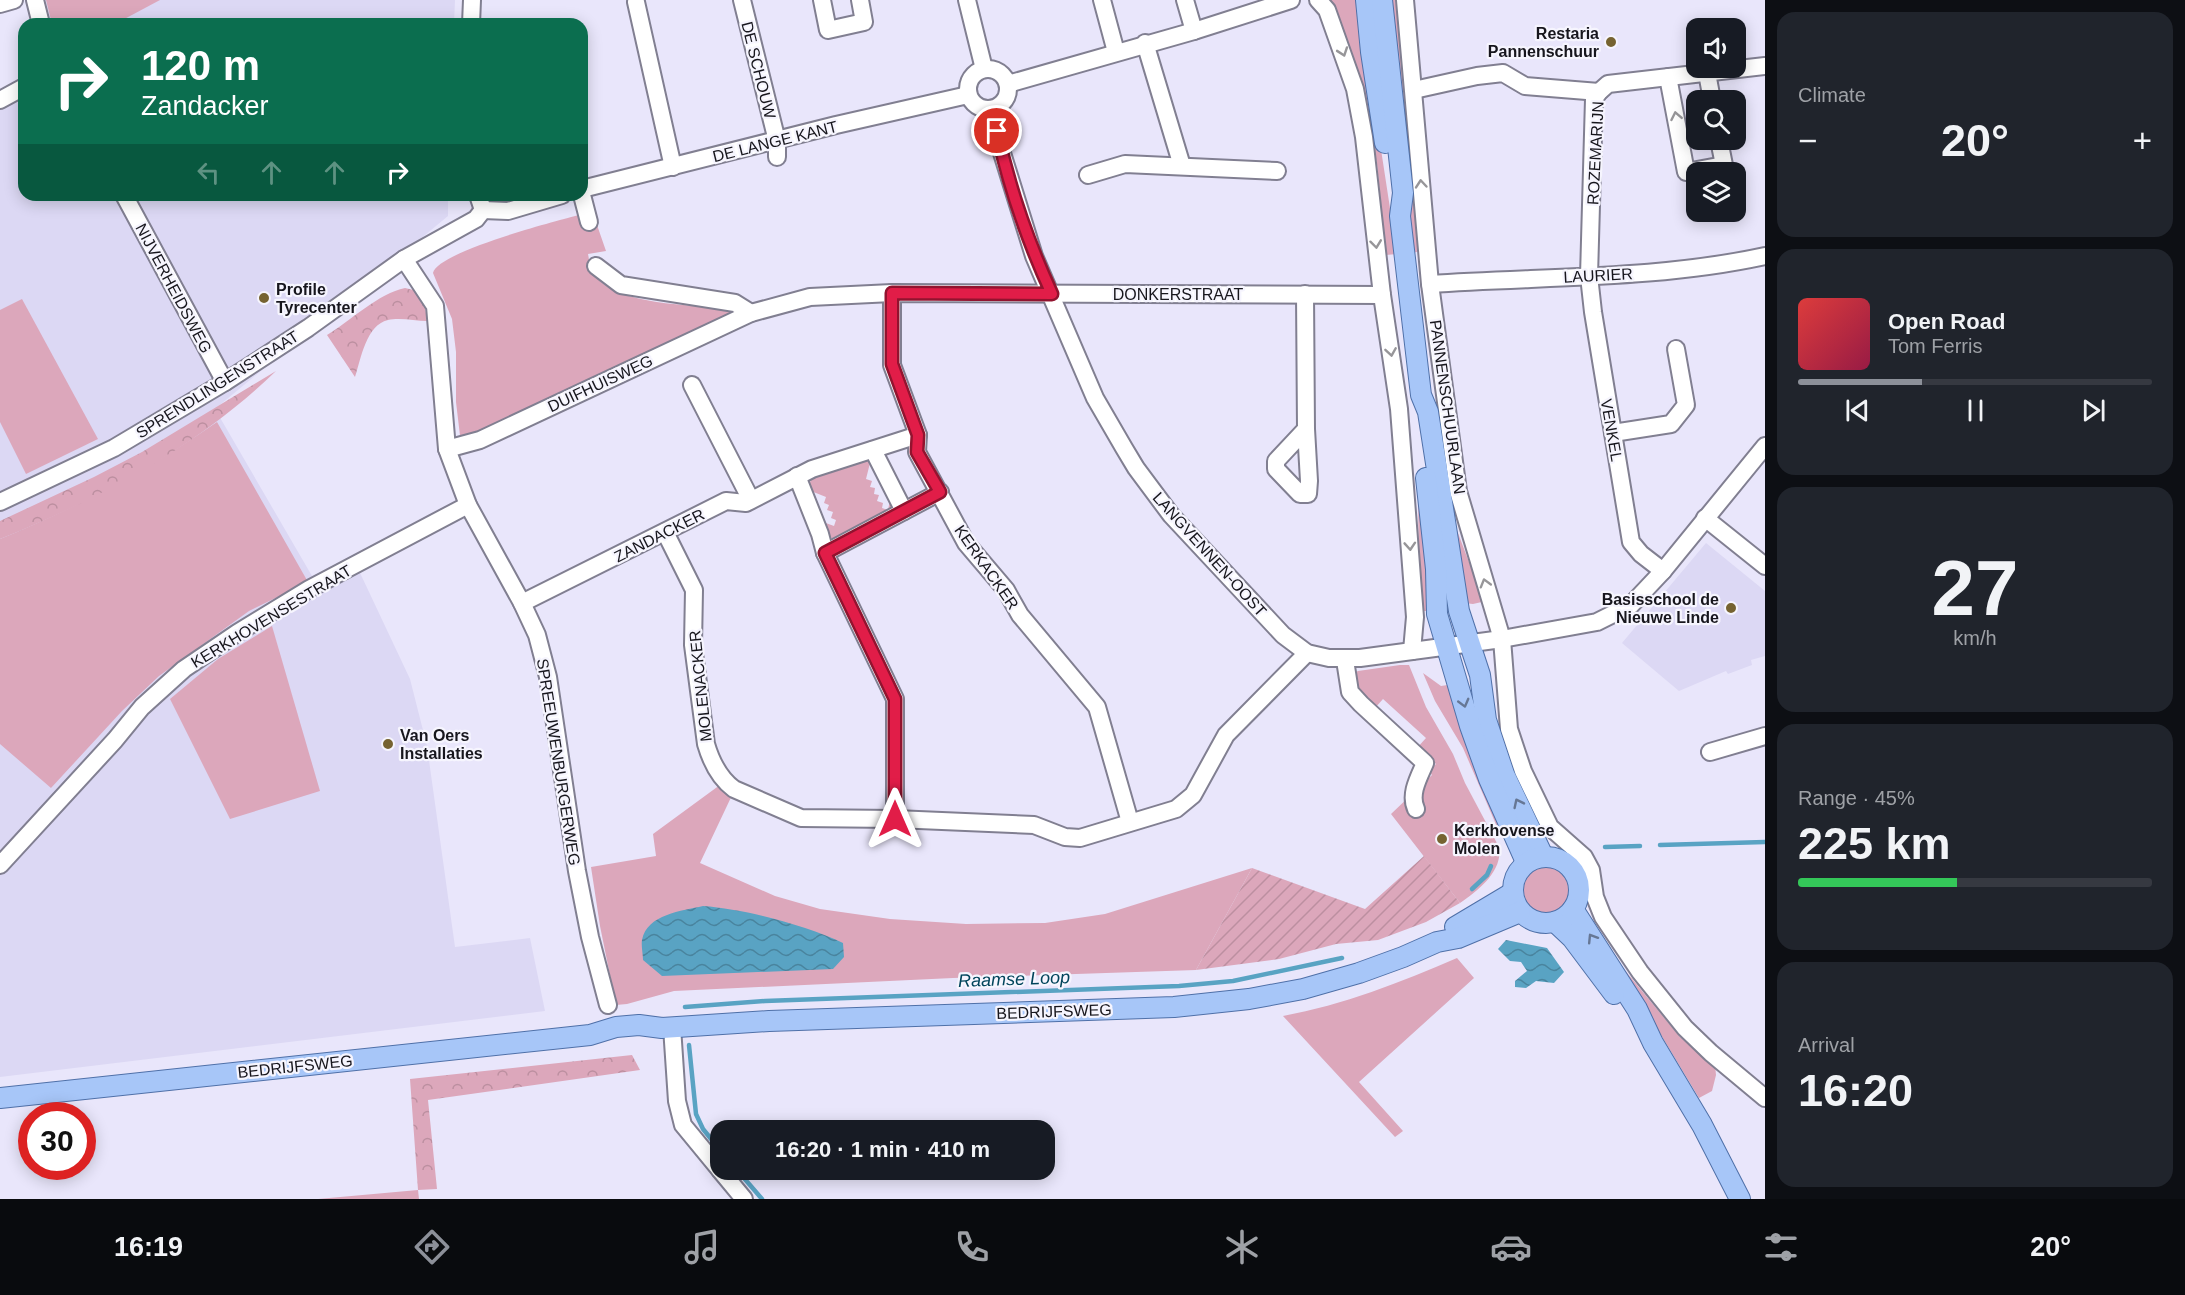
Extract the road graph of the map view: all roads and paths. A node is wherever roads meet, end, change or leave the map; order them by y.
1 (14, 0) edge
2 (35, 0) edge
3 (472, 0) edge
4 (742, 0) edge
5 (822, 0) edge
6 (860, 0) edge
7 (967, 0) edge
8 (1102, 0) edge
9 (1185, 0) edge
10 (1292, 0) edge
11 (1318, 0) edge
12 (1366, 0) edge
13 (1382, 0) edge
14 (1406, 0) edge
15 (636, 2) dead end
16 (1269, 3) edge
17 (0, 4) edge
18 (40, 18) edge
19 (471, 18) edge
20 (1194, 31) junction
21 (1145, 43) junction
22 (1116, 52) junction
23 (1765, 66) edge
24 (1746, 68) edge
25 (984, 69) junction
26 (1686, 75) edge
27 (1668, 77) junction
28 (1008, 84) junction
29 (18, 90) edge
30 (1414, 90) junction
31 (1599, 92) junction
32 (968, 94) junction
33 (0, 100) edge
34 (993, 109) junction
35 (777, 149) junction
36 (1721, 150) edge
37 (1182, 166) junction
38 (673, 167) junction
39 (1277, 171) dead end
40 (1088, 175) dead end
41 (588, 188) edge
42 (127, 201) edge
43 (542, 201) edge
44 (584, 201) edge
45 (481, 202) edge
46 (1400, 216) junction
47 (589, 222) dead end
48 (1765, 256) edge
49 (404, 259) junction
50 (596, 266) dead end
51 (1589, 276) junction
52 (1430, 284) junction
53 (892, 293) junction
54 (1052, 294) junction
55 (1305, 294) junction
56 (1382, 295) junction
57 (750, 313) junction
58 (1676, 349) dead end
59 (225, 382) junction
60 (692, 385) dead end
61 (1421, 395) junction
62 (1306, 429) dead end
63 (1613, 433) junction
64 (918, 435) junction
65 (1765, 446) edge
66 (447, 449) junction
67 (873, 450) junction
68 (797, 476) junction
69 (940, 492) junction
70 (751, 500) junction
71 (0, 502) edge
72 (468, 505) junction
73 (904, 511) junction
74 (1705, 518) junction
75 (665, 532) junction
76 (825, 553) junction
77 (1765, 566) edge
78 (1663, 571) junction
79 (522, 603) junction
80 (1502, 639) junction
81 (1470, 644) junction
82 (1447, 646) junction
83 (1412, 651) junction
84 (1307, 653) junction
85 (1346, 660) junction
86 (1765, 736) edge
87 (1710, 752) dead end
88 (1416, 809) dead end
89 (895, 819) junction
90 (1130, 822) junction
91 (1535, 859) junction
92 (0, 865) edge
93 (1512, 893) junction
94 (1573, 909) junction
95 (1520, 912) junction
96 (1555, 922) junction
97 (1437, 942) junction
98 (608, 1005) dead end
99 (667, 1028) junction
100 (1653, 1043) junction
101 (0, 1098) edge
102 (1765, 1098) edge
103 (710, 1158) edge
104 (728, 1180) edge
105 (744, 1199) edge
106 (1740, 1199) edge

1 - 17 street
2 - 18 street
3 - 19 street
4 - 35 street, DE SCHOUW
5 - 6 street
7 - 25 street
8 - 22 street
9 - 20 street
10 - 16 street
11 -> 56 street
12 - 46 main road, PANNENSCHUURLAAN
13 - 46 main road, PANNENSCHUURLAAN
14 - 30 street, PANNENSCHUURLAAN
15 - 38 street
16 - 20 street
20 - 21 street
21 - 22 street
21 - 37 street
22 - 28 street
23 - 24 street, ROZEMARIJN
25 - 28 street
25 - 32 street
26 - 27 street, ROZEMARIJN
27 - 31 street, ROZEMARIJN
36 -> 27 street
28 - 34 street
29 - 33 street
30 - 31 street
52 -> 30 street, PANNENSCHUURLAAN
31 - 51 street, ROZEMARIJN
32 - 34 street
32 - 35 street, DE LANGE KANT
34 - 54 street, LANGVENNEN-OOST
35 - 38 street, DE LANGE KANT
37 - 39 street
37 - 40 street
38 - 41 street, DE LANGE KANT
42 - 59 street, NIJVERHEIDSWEG
43 - 45 street
44 - 47 street
45 - 49 street, SPRENDLINGENSTRAAT
46 - 61 main road, PANNENSCHUURLAAN
48 - 51 street, LAURIER
49 - 59 street, SPRENDLINGENSTRAAT
49 - 66 street, SPREEUWENBURGERWEG
50 - 57 street
51 - 52 street, LAURIER
51 - 63 street, VENKEL
80 -> 52 street, PANNENSCHUURLAAN
53 - 54 street, DUIFHUISWEG
53 - 57 street, DUIFHUISWEG
53 - 64 street, KERKACKER
54 - 55 street, DONKERSTRAAT
54 - 84 street, LANGVENNEN-OOST
55 - 56 street, DONKERSTRAAT
55 - 62 street
56 -> 83 street
57 - 66 street, DUIFHUISWEG
58 - 63 street
59 - 71 street, SPRENDLINGENSTRAAT
60 - 70 street
61 - 81 main road, PANNENSCHUURLAAN
61 - 82 main road, PANNENSCHUURLAAN
63 - 78 street, VENKEL
64 - 67 street, ZANDACKER
64 - 69 street, KERKACKER
65 - 74 street, LANGVENNEN-OOST
66 - 72 street, SPREEUWENBURGERWEG
67 - 68 street, ZANDACKER
67 - 73 street
68 - 70 street, ZANDACKER
68 - 76 street
69 - 73 street
69 - 90 street, KERKACKER
70 - 75 street, ZANDACKER
72 - 79 street, SPREEUWENBURGERWEG
72 - 92 street, KERKHOVENSESTRAAT
73 - 76 street
74 - 77 street
74 - 78 street, LANGVENNEN-OOST
75 - 79 street, ZANDACKER
75 - 89 street, MOLENACKER
76 - 89 street
78 - 80 street, LANGVENNEN-OOST
79 - 98 street, SPREEUWENBURGERWEG
80 - 81 street, LANGVENNEN-OOST
80 - 102 street, PANNENSCHUURLAAN
81 - 82 street, LANGVENNEN-OOST
91 -> 81 main road, PANNENSCHUURLAAN
82 - 83 street, LANGVENNEN-OOST
82 -> 91 main road, PANNENSCHUURLAAN
83 - 85 street, LANGVENNEN-OOST
84 - 85 street, LANGVENNEN-OOST
84 - 90 street, MOLENACKER
85 - 88 street
86 - 87 street
89 - 90 street, MOLENACKER
91 - 93 main road
91 - 94 main road
93 - 95 main road
93 - 97 main road, BEDRIJFSWEG
94 - 96 main road
100 -> 94 main road
95 - 96 main road
95 - 97 main road, BEDRIJFSWEG
96 - 100 main road
97 - 99 main road, BEDRIJFSWEG
99 - 101 main road, BEDRIJFSWEG
99 - 103 street
100 - 106 main road
104 - 105 street

